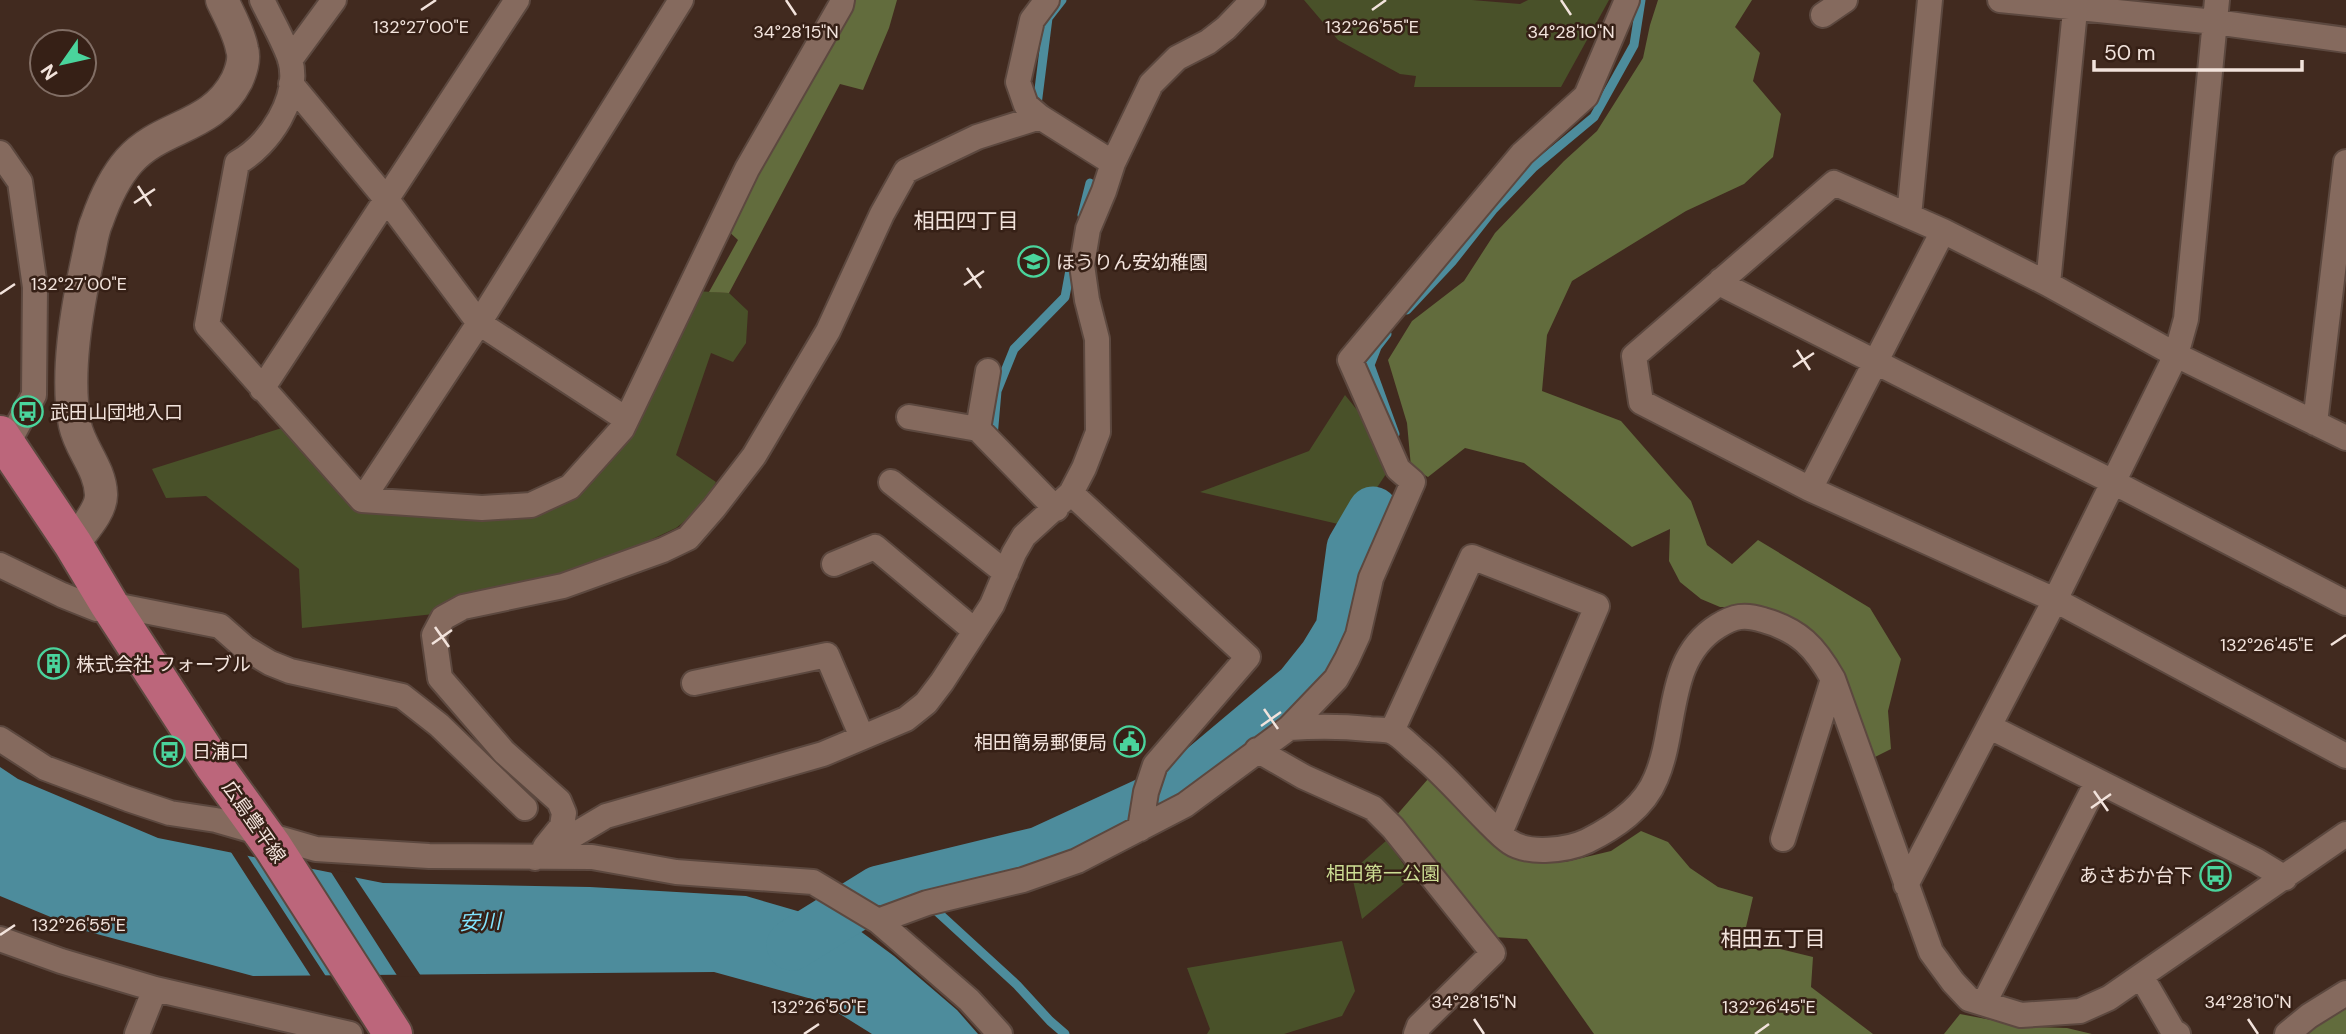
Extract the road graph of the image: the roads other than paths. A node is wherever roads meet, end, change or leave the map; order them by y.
1 (222, 0) edge
2 (262, 0) edge
3 (334, 0) edge
4 (517, 0) edge
5 (842, 0) edge
6 (1047, 0) edge
7 (1253, 0) edge
8 (1627, 0) edge
9 (1845, 0) edge
10 (1930, 0) edge
11 (2000, 0) edge
12 (672, 3) edge
13 (2076, 4) edge
14 (2216, 11) edge
15 (1824, 15) dead end
16 (2346, 40) edge
17 (291, 72) junction
18 (1040, 117) junction
19 (0, 153) edge
20 (2346, 162) edge
21 (1113, 163) junction
22 (387, 200) junction
23 (1909, 216) junction
24 (1943, 231) junction
25 (1721, 280) junction
26 (2048, 284) junction
27 (479, 323) junction
28 (2176, 355) junction
29 (1875, 362) junction
30 (988, 371) dead end
31 (262, 388) junction
32 (909, 417) dead end
33 (626, 419) junction
34 (2315, 423) junction
35 (978, 429) junction
36 (2346, 438) edge
37 (3, 440) edge
38 (891, 482) dead end
39 (2113, 482) junction
40 (1810, 489) junction
41 (362, 500) junction
42 (1063, 501) junction
43 (73, 544) junction
44 (834, 564) dead end
45 (0, 565) edge
46 (1006, 573) junction
47 (2055, 600) junction
48 (2346, 603) edge
49 (109, 604) junction
50 (975, 631) junction
51 (1833, 679) junction
52 (694, 683) dead end
53 (1990, 727) junction
54 (1289, 728) junction
55 (1392, 731) junction
56 (862, 737) junction
57 (0, 739) edge
58 (1257, 750) junction
59 (2346, 756) edge
60 (2096, 782) junction
61 (525, 808) dead end
62 (1143, 812) junction
63 (1500, 833) junction
64 (2346, 834) edge
65 (1783, 839) dead end
66 (268, 841) junction
67 (535, 858) junction
68 (2285, 878) junction
69 (1906, 885) junction
70 (878, 921) junction
71 (0, 939) edge
72 (2141, 975) junction
73 (155, 989) junction
74 (2346, 993) edge
75 (1984, 1003) junction
76 (383, 1019) edge
77 (335, 1032) edge
78 (137, 1034) edge
79 (1000, 1034) edge
80 (1416, 1034) edge
81 (2178, 1034) edge
82 (2287, 1034) edge

1 - 43 street
2 - 17 street
3 - 17 street
4 - 22 street
5 - 33 street
6 - 18 street
7 - 21 street
8 - 54 street
9 - 15 street
10 - 23 street
11 - 13 street
12 - 27 street
13 - 14 street
13 - 26 street
14 - 16 street
14 - 28 street
17 - 22 street
17 - 31 street
18 - 21 street
18 - 67 street
19 - 37 street
20 - 34 street
21 - 42 street
22 - 27 street
22 - 31 street
23 - 24 street
23 - 25 street
24 - 26 street
24 - 29 street
25 - 29 street
25 - 40 street
26 - 28 street
27 - 33 street
27 - 41 street
28 - 34 street
28 - 39 street
29 - 39 street
29 - 40 street
30 - 35 street
31 - 41 street
32 - 35 street
33 - 41 street
34 - 36 street
35 - 42 street
37 - 43 main road, 広島豊平線
38 - 46 street
39 - 47 street
39 - 48 street
40 - 47 street
42 - 46 street
42 - 62 street
43 - 49 main road, 広島豊平線
44 - 50 street
45 - 49 street
46 - 50 street
47 - 53 street
47 - 59 street
49 - 61 street
49 - 66 main road, 広島豊平線
50 - 56 street
51 - 63 street
51 - 65 street
51 - 69 street
52 - 56 street
53 - 60 street
53 - 69 street
54 - 55 street
54 - 58 street
55 - 63 street
55 - 63 street
56 - 67 street
57 - 66 street
58 - 62 street
58 - 80 street
60 - 68 street
60 - 75 street
62 - 70 street
64 - 68 street
66 - 67 street
66 - 76 main road, 広島豊平線
67 - 70 street
68 - 72 street
69 - 75 street
70 - 79 street
71 - 73 street
72 - 75 street
72 - 81 street
73 - 77 street
73 - 78 street
74 - 82 street

